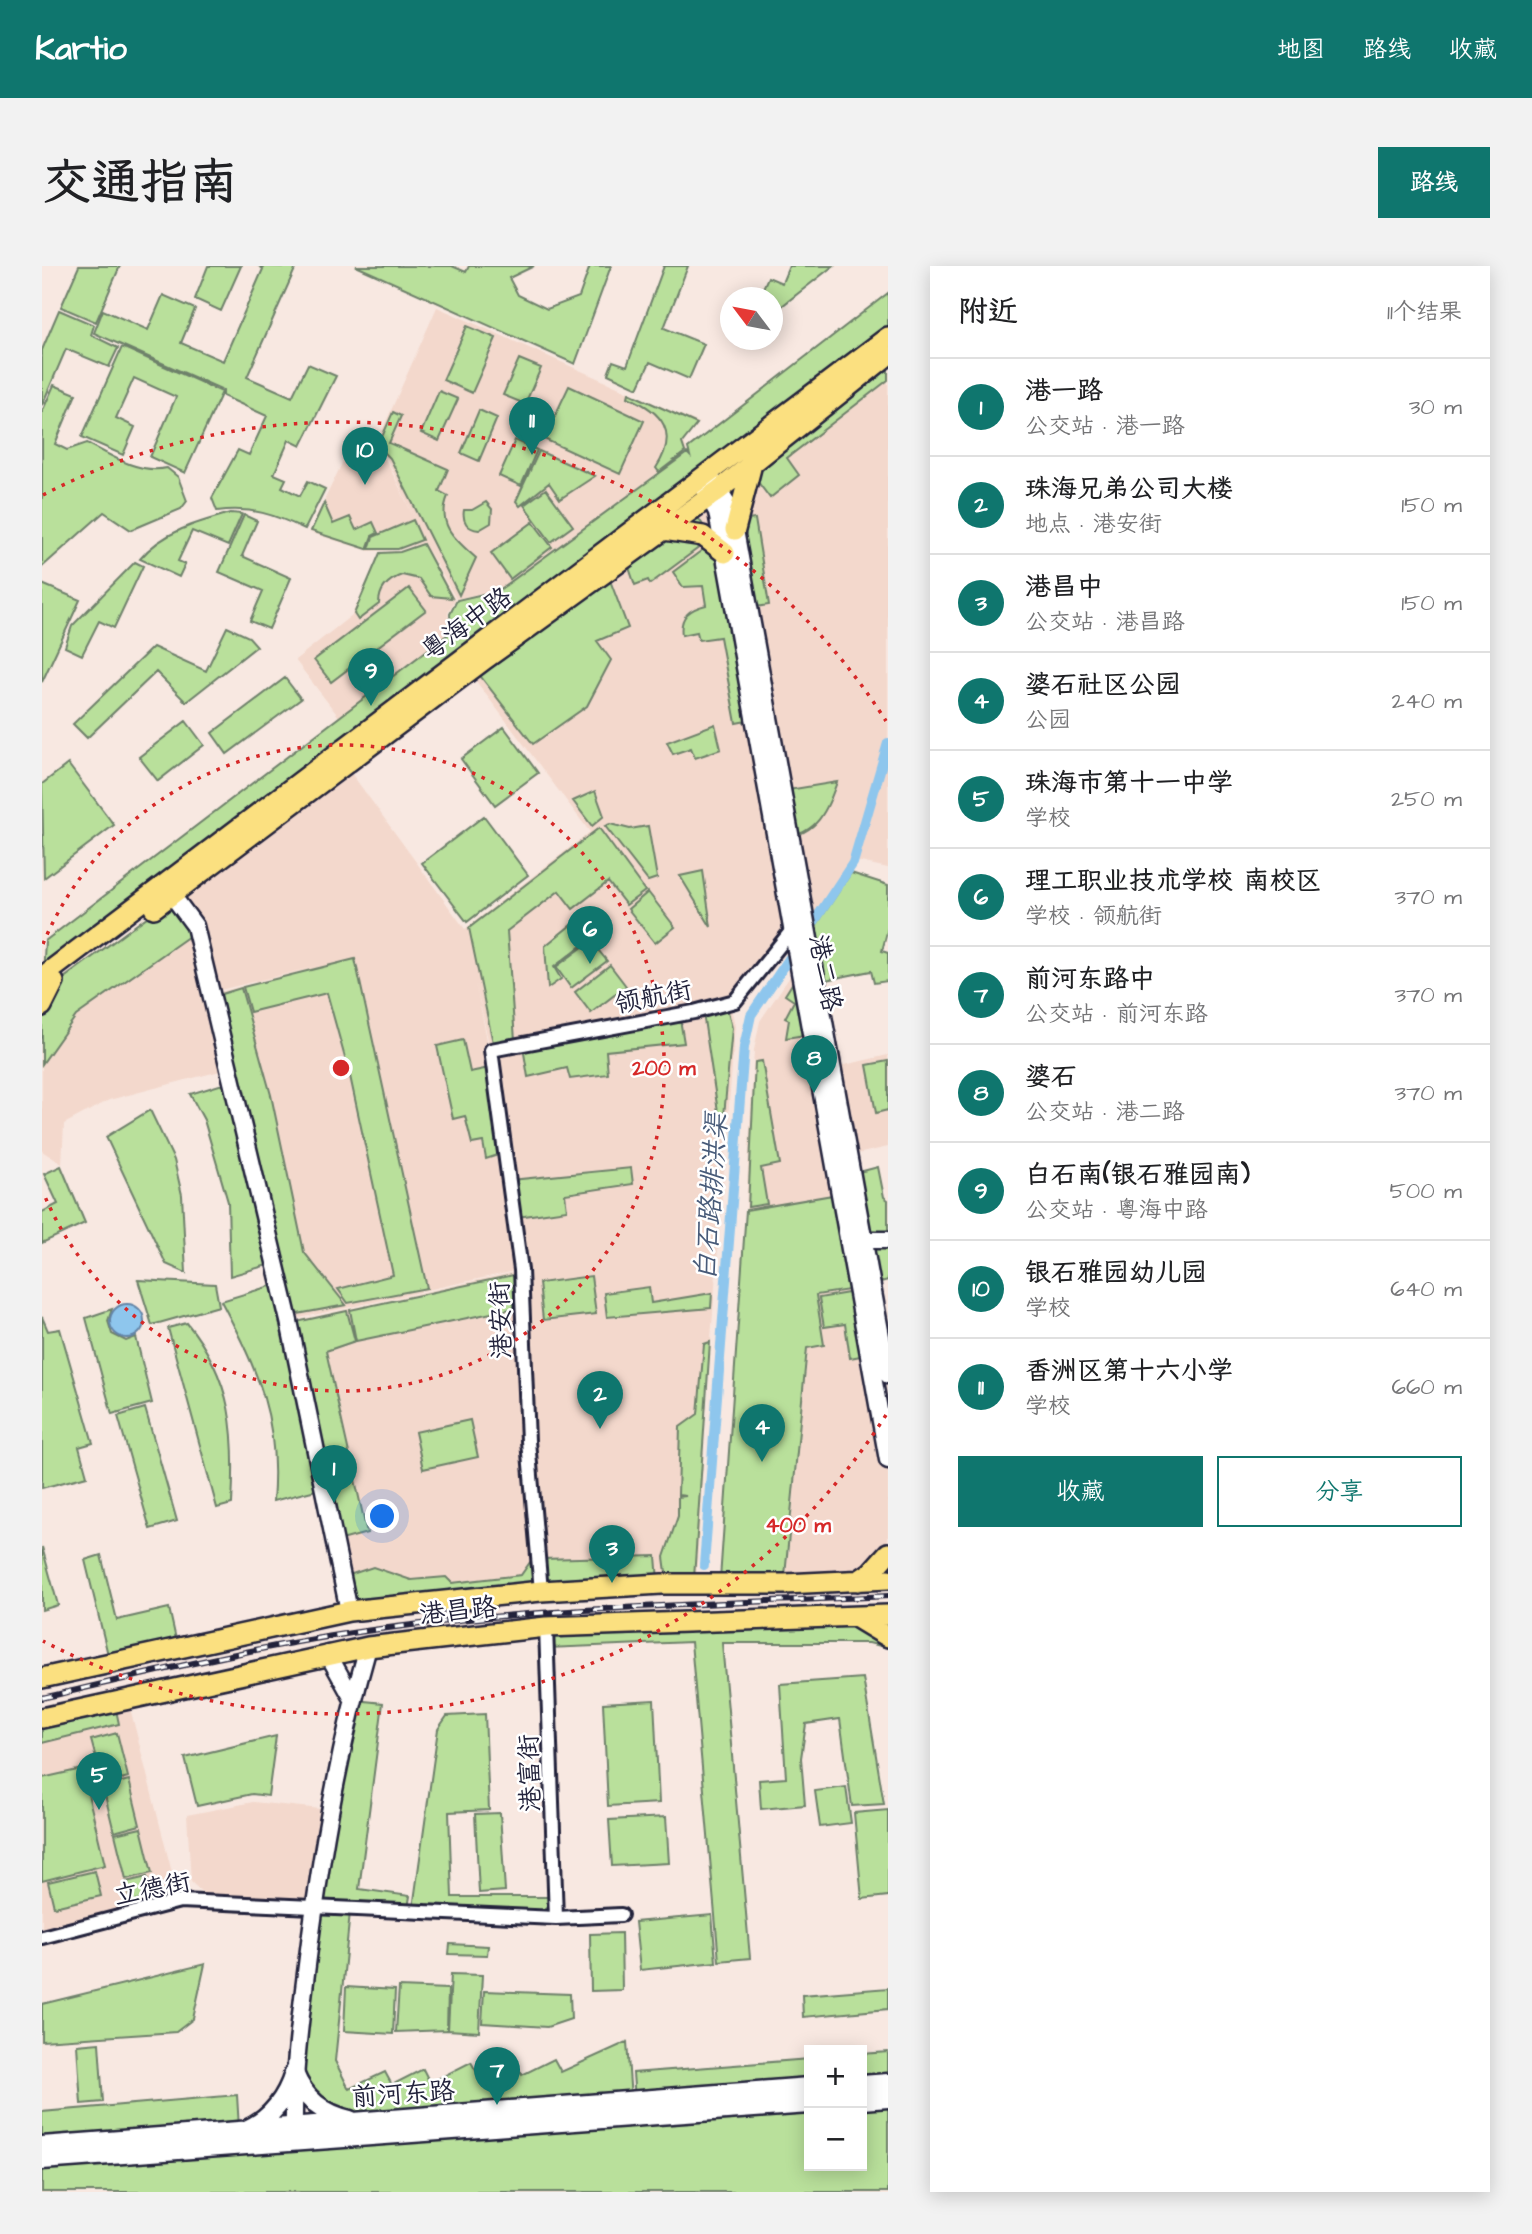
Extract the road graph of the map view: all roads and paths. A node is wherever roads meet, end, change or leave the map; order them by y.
1 (888, 337) edge
2 (888, 355) edge
3 (752, 464) junction
4 (709, 486) junction
5 (664, 530) junction
6 (735, 530) junction
7 (725, 553) junction
8 (172, 895) junction
9 (798, 931) junction
10 (808, 968) junction
11 (44, 981) edge
12 (42, 1006) edge
13 (491, 1050) joint
14 (857, 1240) junction
15 (888, 1240) edge
16 (888, 1375) edge
17 (888, 1460) edge
18 (888, 1553) edge
19 (888, 1579) edge
20 (858, 1582) junction
21 (541, 1591) junction
22 (349, 1611) junction
23 (888, 1615) edge
24 (855, 1617) junction
25 (546, 1627) junction
26 (888, 1637) edge
27 (368, 1647) junction
28 (328, 1654) junction
29 (42, 1678) edge
30 (353, 1699) junction
31 (42, 1718) edge
32 (315, 1906) junction
33 (621, 1915) dead end
34 (556, 1918) junction
35 (42, 1937) edge
36 (294, 2073) junction
37 (888, 2083) edge
38 (867, 2085) edge
39 (804, 2087) edge
40 (888, 2098) edge
41 (867, 2100) edge
42 (804, 2104) edge
43 (378, 2121) junction
44 (294, 2128) junction
45 (241, 2132) junction
46 (42, 2146) edge
47 (42, 2160) edge

1 - 4 main road, 粤海中路
2 - 3 main road, 粤海中路
3 - 4 main road, 粤海中路
3 - 6 main road
4 - 5 main road, 粤海中路
4 - 6 street, 港二路
4 - 7 street, 港二路
4 - 11 main road, 粤海中路
5 - 7 main road
5 - 8 main road, 粤海中路
6 - 9 street, 港二路
7 - 9 street, 港二路
8 - 11 main road, 粤海中路
8 - 22 street
9 - 10 street, 港二路
9 - 10 street, 港二路
9 - 13 street, 领航街
10 - 14 street, 港二路
11 - 12 main road
13 - 21 street, 港安街
14 - 15 street
14 - 16 street, 港二路
14 - 17 street, 港二路
18 - 20 main road
19 - 20 main road, 港昌路
20 - 21 main road, 港昌路
21 - 22 main road, 港昌路
22 - 29 main road, 港昌路
23 - 24 main road, 港昌路
24 - 25 main road, 港昌路
24 - 26 main road
25 - 27 main road, 港昌路
25 - 34 street, 港富街
27 - 28 main road, 港昌路
27 - 30 street
28 - 30 street
28 - 31 main road, 港昌路
30 - 32 street
32 - 34 street
32 - 35 street, 立德街
32 - 36 street
33 - 34 street
36 - 43 main road
36 - 44 street
36 - 45 main road
37 - 38 main road
39 - 43 main road, 前河东路
40 - 41 main road
42 - 47 main road, 前河东路
43 - 44 main road, 前河东路
44 - 45 main road, 前河东路
45 - 46 main road, 前河东路

